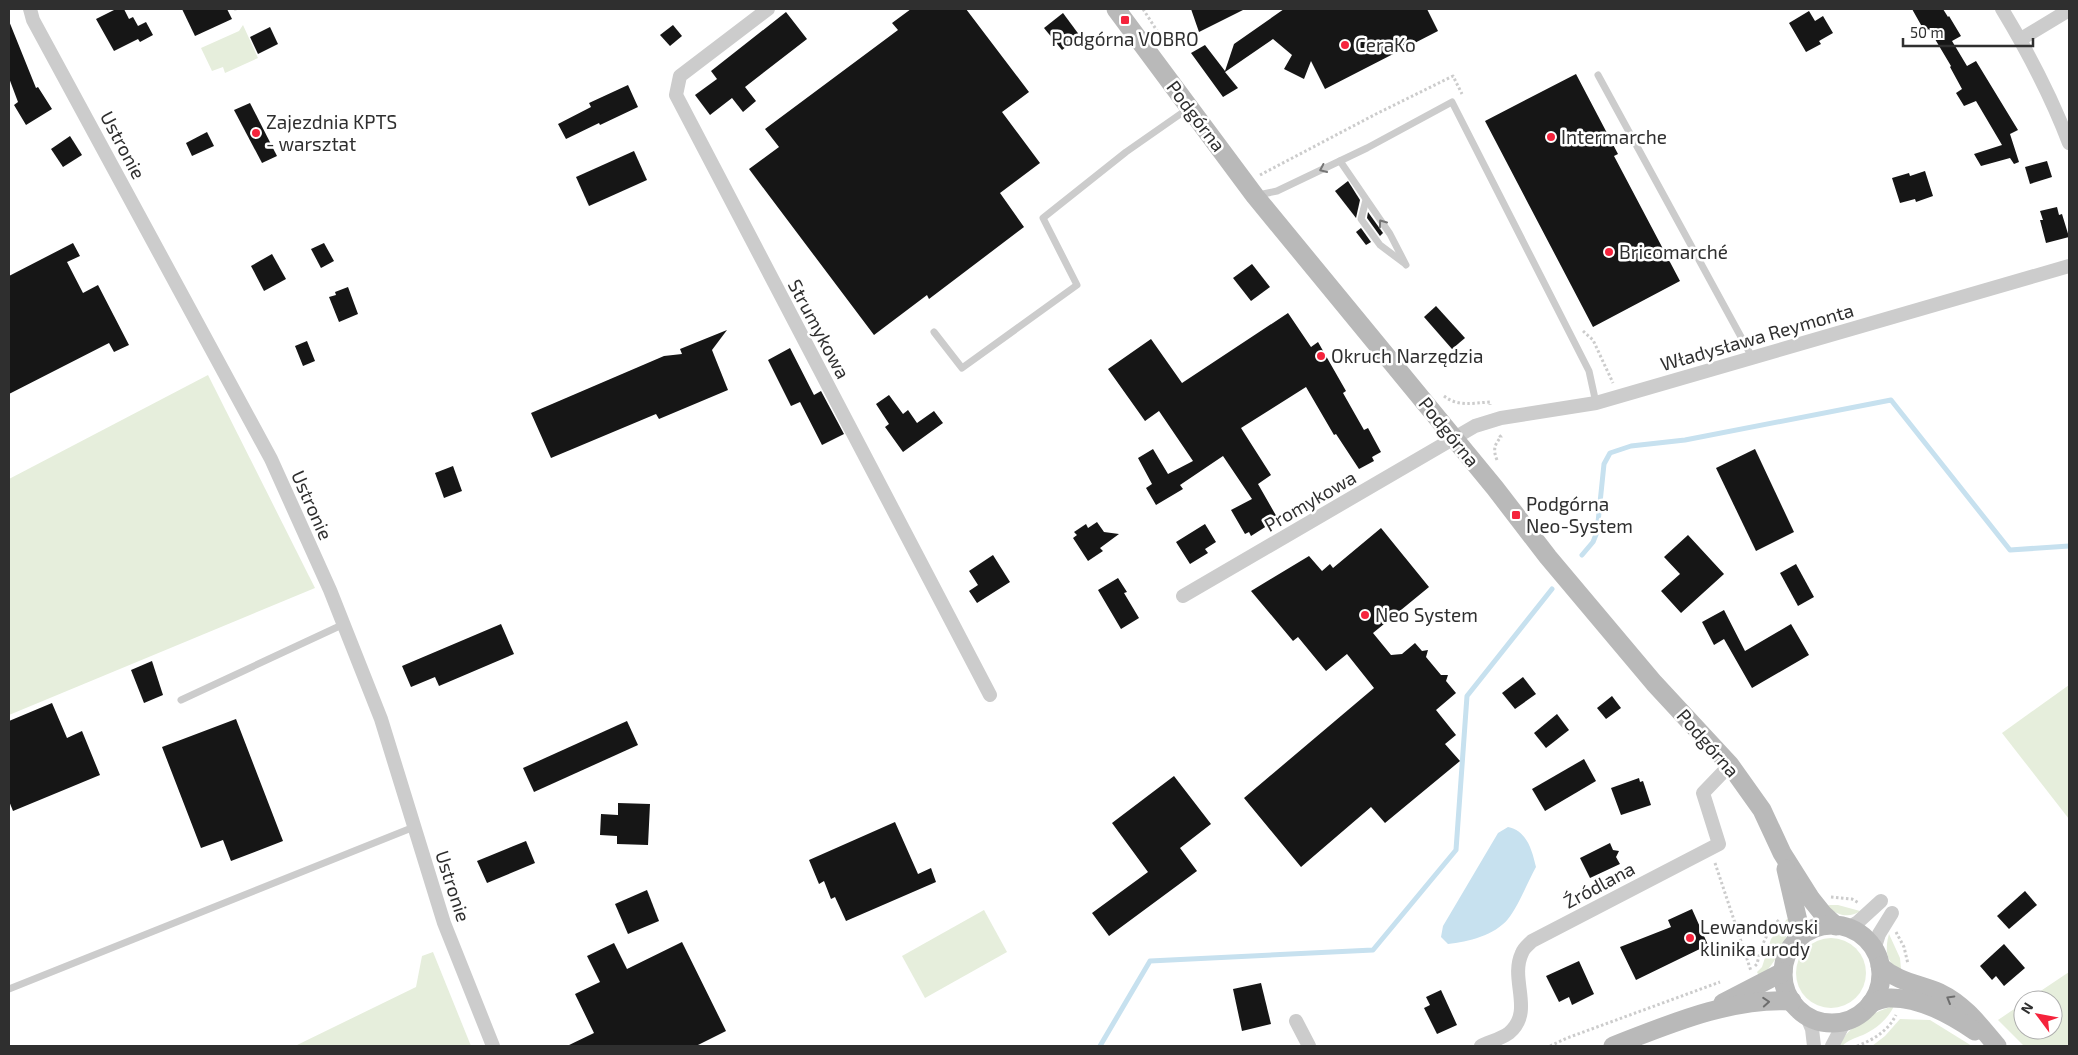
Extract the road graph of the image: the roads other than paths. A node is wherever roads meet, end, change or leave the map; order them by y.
1 (30, 9) edge
2 (768, 9) edge
3 (1116, 9) edge
4 (2002, 9) edge
5 (2069, 10) edge
6 (2021, 39) junction
7 (1598, 75) dead end
8 (1189, 107) junction
9 (2069, 143) edge
10 (1340, 161) junction
11 (1264, 194) junction
12 (1366, 200) junction
13 (2069, 266) edge
14 (934, 332) dead end
15 (1752, 357) junction
16 (1596, 404) junction
17 (1455, 439) junction
18 (1184, 596) dead end
19 (344, 624) junction
20 (990, 695) dead end
21 (181, 700) dead end
22 (1730, 765) junction
23 (414, 827) junction
24 (1782, 853) junction
25 (1881, 901) dead end
26 (1892, 912) dead end
27 (1842, 927) junction
28 (1796, 942) junction
29 (1877, 958) junction
30 (1783, 972) junction
31 (9, 989) edge
32 (1792, 1002) junction
33 (1871, 1003) junction
34 (1706, 1012) junction
35 (1806, 1015) junction
36 (1296, 1021) dead end
37 (1845, 1021) junction
38 (492, 1046) edge
39 (1309, 1046) edge
40 (1481, 1046) edge
41 (1613, 1046) edge
42 (1814, 1046) edge
43 (1832, 1046) edge
44 (1997, 1046) edge

1 - 19 street, Ustronie
2 - 20 street, Strumykowa
3 - 8 main road, Podgórna
4 - 6 street
5 - 6 street
6 - 9 street
7 - 15 lane
8 - 11 main road, Podgórna
8 - 14 lane
10 -> 11 lane
10 - 12 lane
10 - 16 lane
11 - 17 main road, Podgórna
12 -> 12 lane
13 - 15 street, Władysława Reymonta
15 - 16 street, Władysława Reymonta
16 - 17 street, Władysława Reymonta
17 - 18 street, Promykowa
17 - 22 main road, Podgórna
19 - 21 lane
19 - 23 street, Ustronie
22 - 24 main road, Podgórna
22 - 40 street, Źródlana
23 - 31 lane
23 - 38 street, Ustronie
24 - 27 main road, Podgórna
24 - 28 main road, Podgórna
25 - 27 street
26 - 29 street
27 - 28 main road
27 - 29 main road
28 - 30 main road
29 - 33 main road
44 -> 29 main road
30 - 32 main road
30 - 34 main road
34 -> 32 main road
32 - 35 main road
33 - 37 main road
33 - 44 main road
34 - 41 main road
35 - 37 main road
35 - 42 street
36 - 39 street
37 - 43 street

